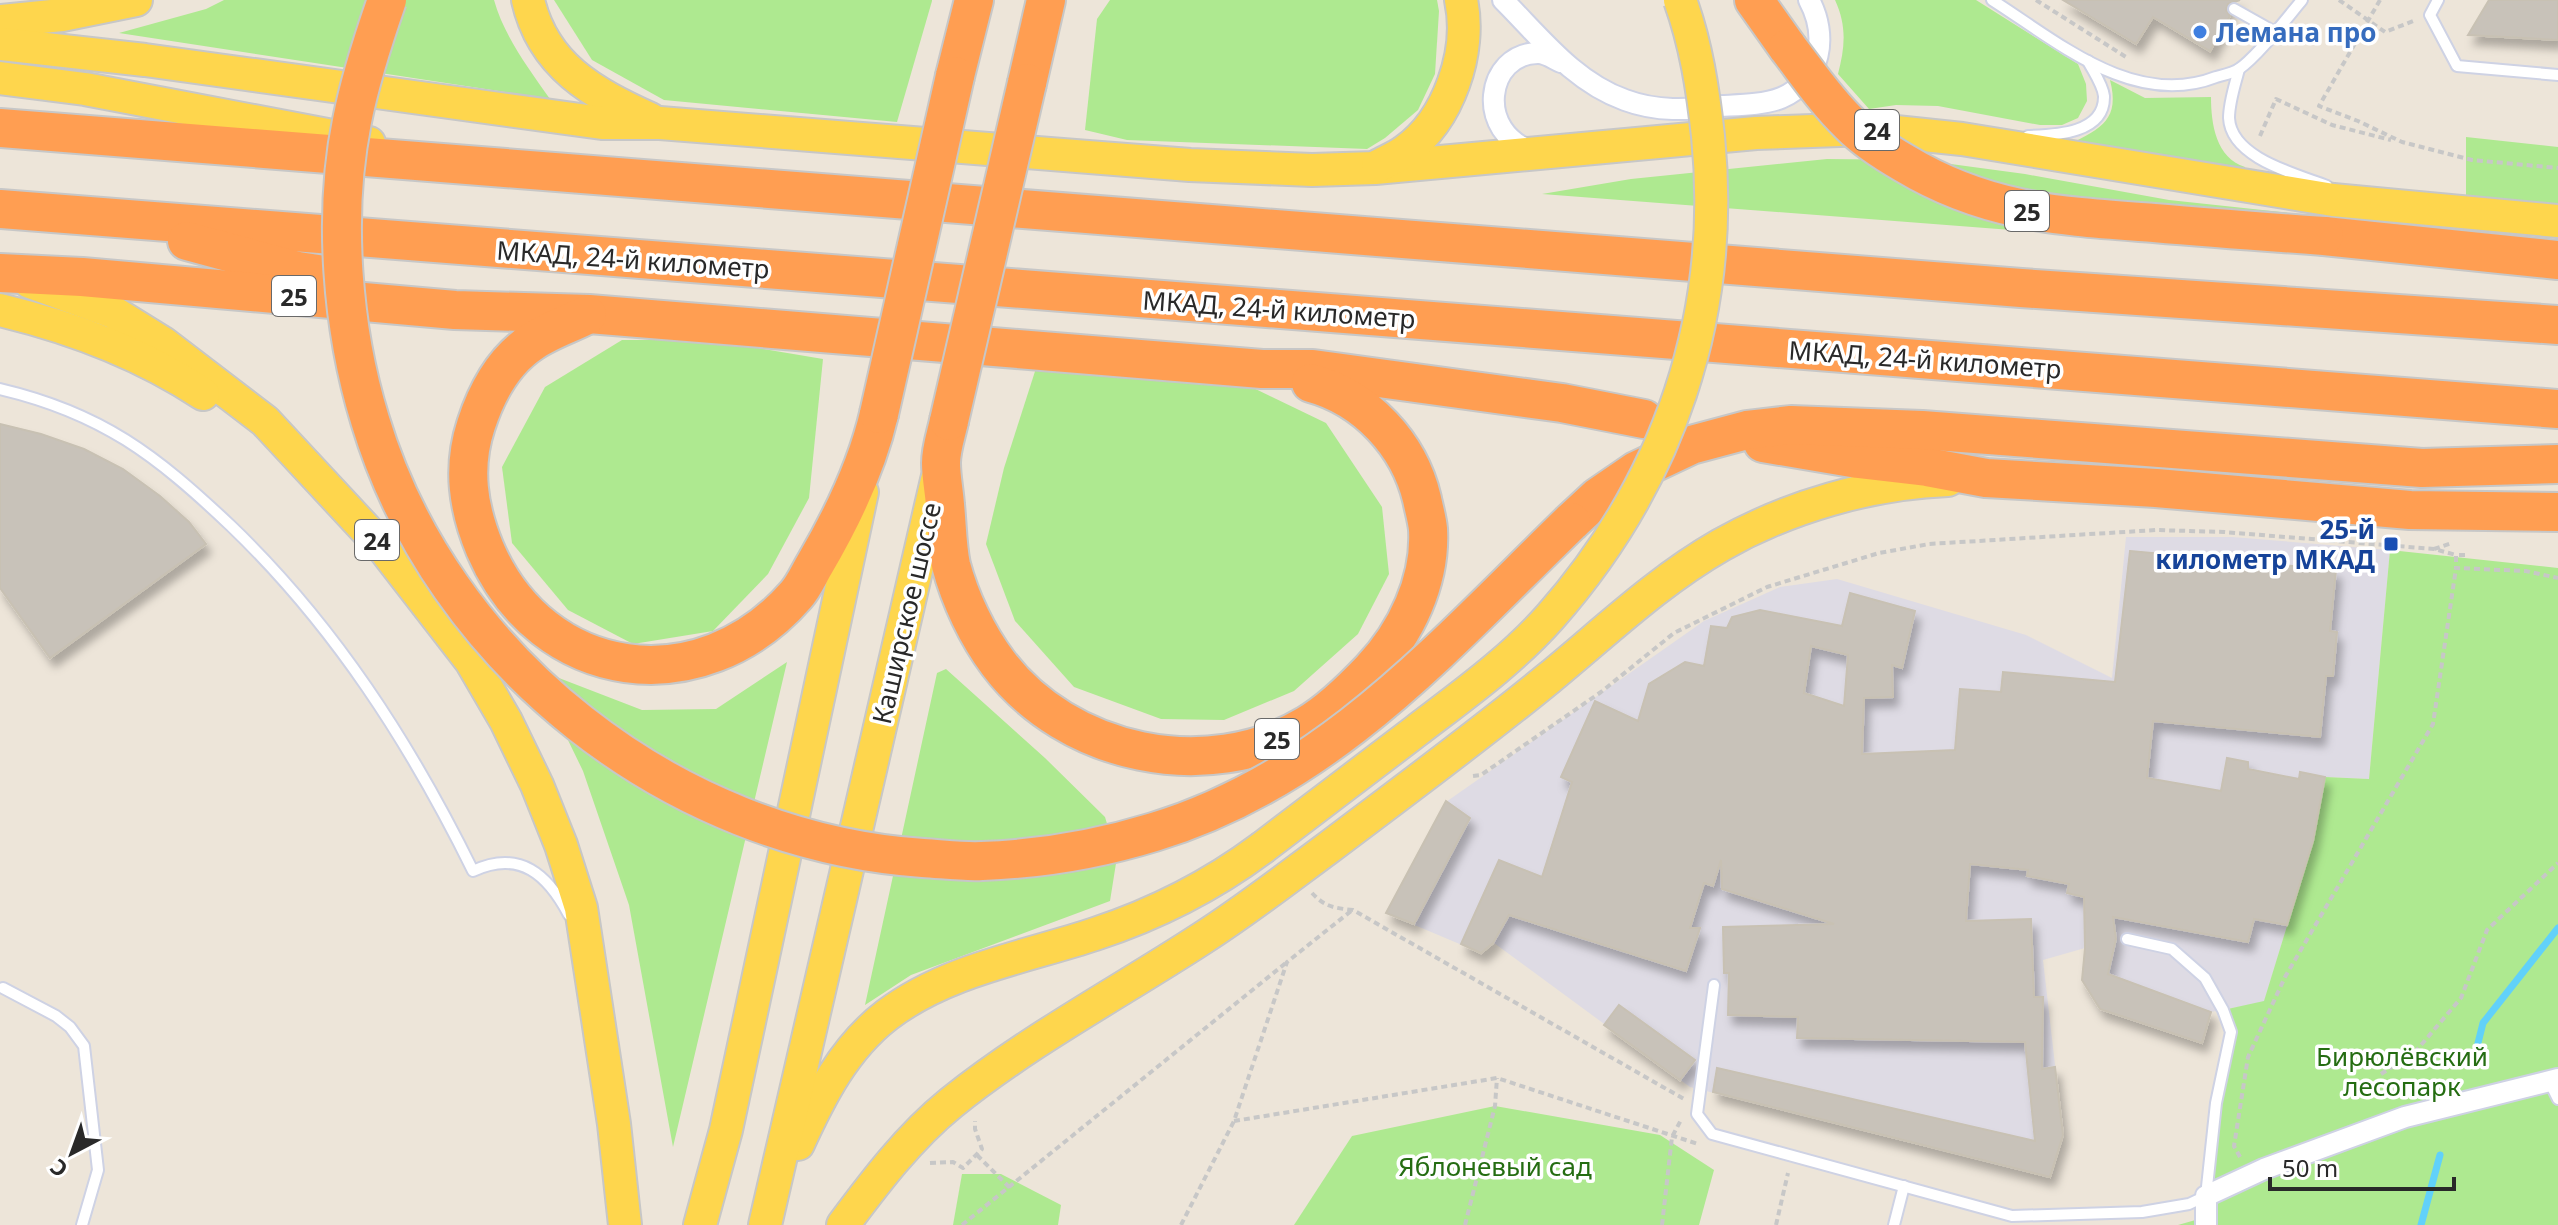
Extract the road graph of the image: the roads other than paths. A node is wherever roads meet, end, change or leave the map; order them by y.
1 (136, 0) edge
2 (387, 0) edge
3 (528, 0) edge
4 (974, 0) edge
5 (1046, 0) edge
6 (1064, 0) edge
7 (1461, 0) edge
8 (1503, 0) edge
9 (1680, 0) edge
10 (1754, 0) edge
11 (1809, 0) edge
12 (1992, 0) edge
13 (2302, 0) edge
14 (2438, 0) edge
15 (2234, 9) dead end
16 (965, 18) edge
17 (0, 21) edge
18 (2275, 32) junction
19 (0, 44) edge
20 (2088, 61) junction
21 (1573, 69) junction
22 (2239, 69) junction
23 (1030, 72) junction
24 (2558, 75) edge
25 (0, 78) edge
26 (660, 123) junction
27 (0, 128) edge
28 (1962, 139) junction
29 (1542, 153) junction
30 (494, 167) junction
31 (1375, 168) junction
32 (2374, 204) junction
33 (0, 209) edge
34 (100, 217) junction
35 (2558, 221) edge
36 (2558, 260) edge
37 (0, 274) edge
38 (0, 310) edge
39 (543, 311) junction
40 (589, 314) junction
41 (2558, 325) edge
42 (1262, 369) junction
43 (0, 389) edge
44 (2558, 409) edge
45 (1644, 419) dead end
46 (876, 426) junction
47 (1763, 443) dead end
48 (941, 461) junction
49 (2558, 464) edge
50 (308, 465) junction
51 (1986, 478) junction
52 (2558, 512) edge
53 (2127, 939) dead end
54 (588, 952) junction
55 (1714, 985) dead end
56 (3, 988) dead end
57 (2555, 1086) edge
58 (1904, 1186) junction
59 (2206, 1196) junction
60 (768, 1213) edge
61 (82, 1225) edge
62 (625, 1225) edge
63 (700, 1225) edge
64 (843, 1225) edge
65 (1894, 1225) edge
66 (2206, 1225) edge

1 - 17 main road
2 - 49 highway, bridge
3 - 26 main road
4 - 16 highway
5 - 23 highway, Каширское шоссе
6 - 23 main road
7 - 31 main road
8 - 21 street
9 - 60 main road, bridge
10 - 36 highway, 25, bridge
11 - 21 street
12 - 20 lane
13 - 18 lane
14 - 24 lane
15 - 18 lane
16 - 46 highway, bridge
18 - 22 lane
19 - 26 main road
20 - 22 lane
20 - 28 lane
21 - 29 street
22 - 32 lane
23 - 48 highway, Каширское шоссе, bridge
25 - 30 main road
26 - 31 main road
27 - 30 highway
28 - 29 main road, 24
28 - 32 main road, 24
29 - 31 main road, 24
30 - 41 highway
32 - 35 main road, 24
33 - 34 highway, МКАД, 24-й километр
34 - 39 highway
34 - 44 highway, МКАД, 24-й километр
37 - 39 highway, 25
37 - 50 main road, 24
38 - 50 main road, 24
39 - 40 highway, 25
40 - 42 highway
40 - 46 highway
42 - 45 highway
42 - 48 highway, 25
43 - 54 lane
46 - 63 main road
47 - 51 highway
48 - 60 main road, Каширское шоссе
50 - 54 main road, 24
51 - 52 highway
51 - 64 main road
53 - 59 lane
54 - 62 main road, 24
55 - 58 lane
56 - 61 lane
57 - 59 street
58 - 59 lane
58 - 65 lane
59 - 66 street

